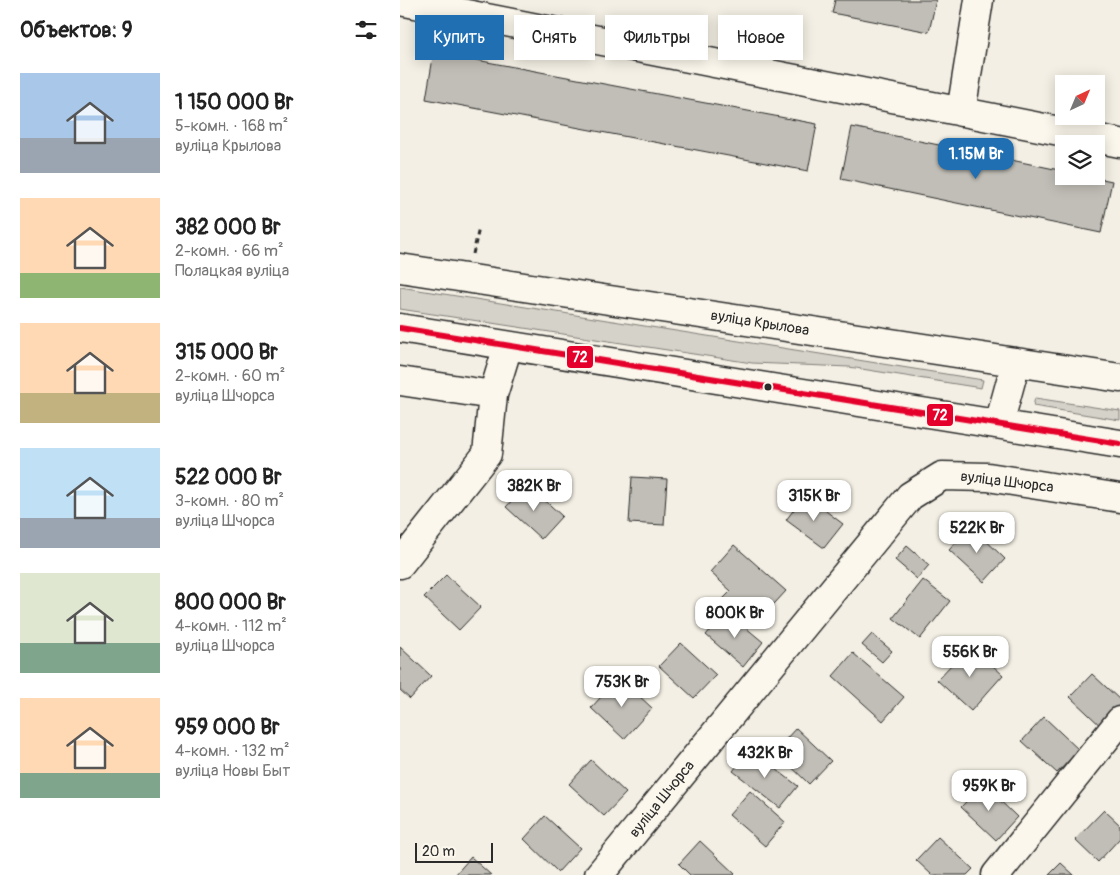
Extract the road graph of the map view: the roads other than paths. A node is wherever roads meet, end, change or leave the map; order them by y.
1 (979, 0) edge
2 (400, 1) edge
3 (961, 112) junction
4 (1120, 143) edge
5 (400, 268) edge
6 (400, 328) edge
7 (508, 346) junction
8 (1016, 362) junction
9 (1120, 378) edge
10 (400, 381) edge
11 (493, 395) junction
12 (999, 424) junction
13 (1120, 444) edge
14 (1120, 498) edge
15 (400, 564) edge
16 (1120, 721) edge
17 (599, 875) edge
18 (996, 875) edge

1 - 3 main road
2 - 3 main road
3 - 4 main road
5 - 8 main road, вуліца Крылова
6 - 7 main road
7 - 11 main road
7 - 12 main road
8 - 9 main road, вуліца Крылова
8 - 12 main road
10 - 11 main road
11 - 15 main road
12 - 13 main road
14 - 17 main road, вуліца Шчорса
16 - 18 main road

